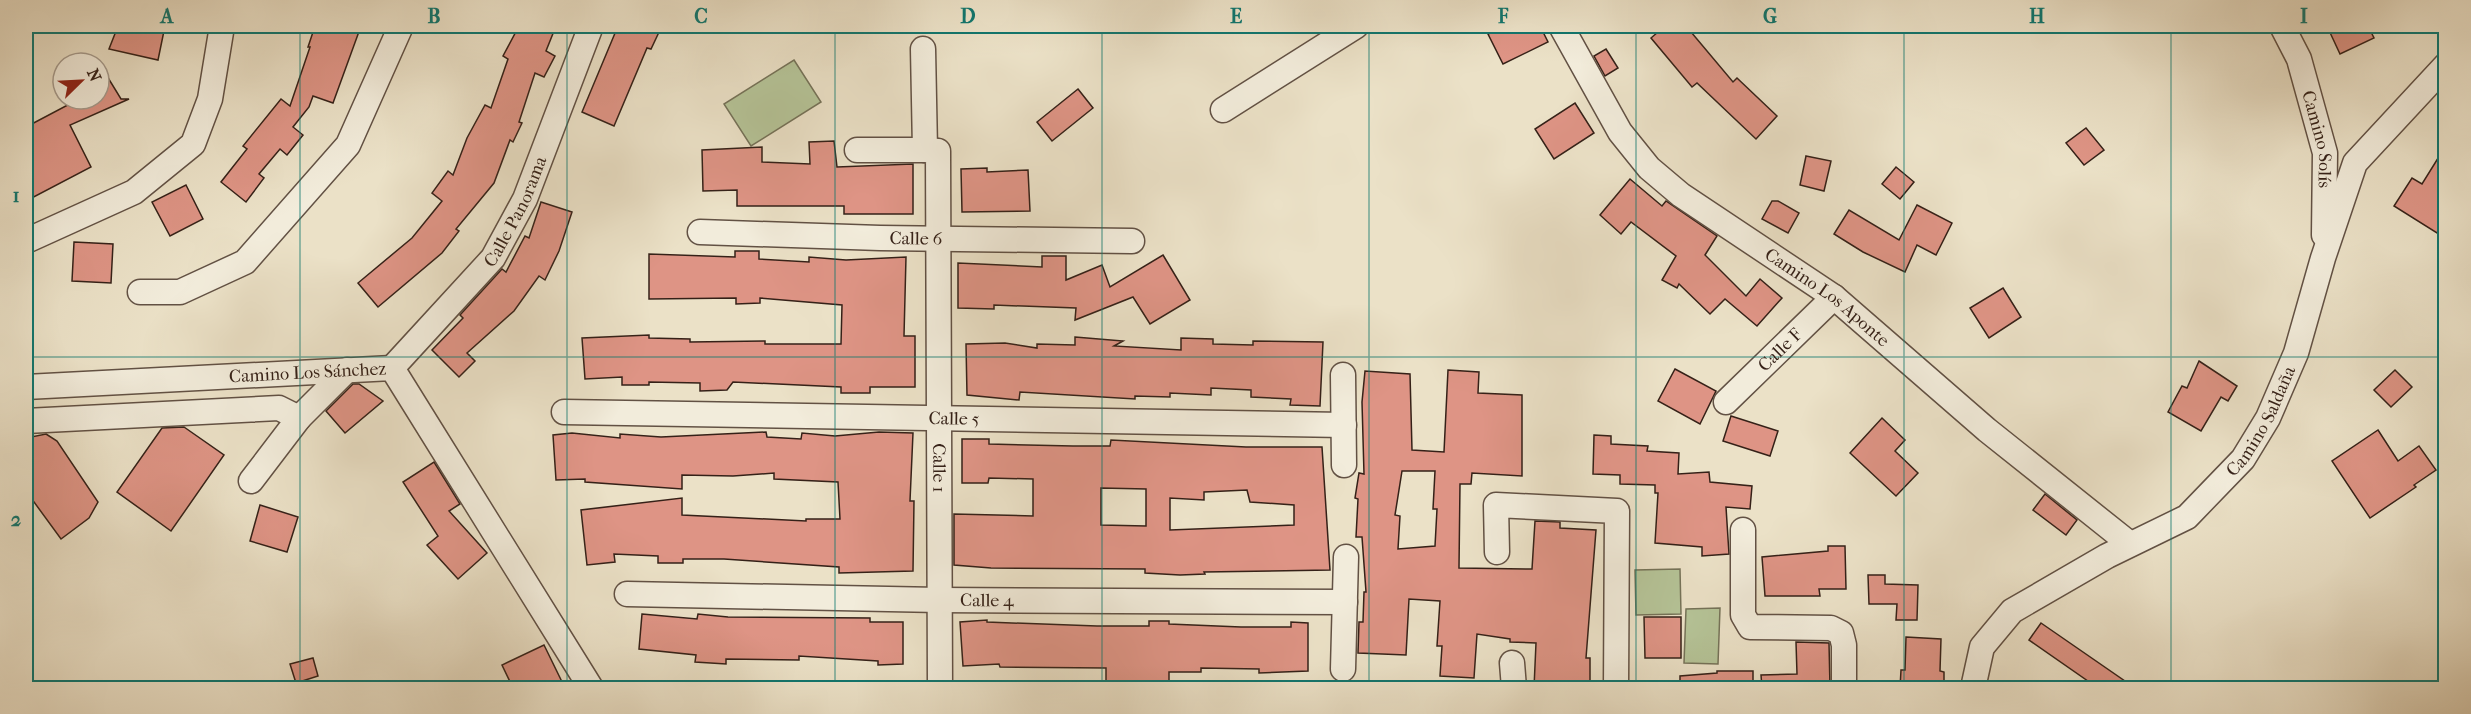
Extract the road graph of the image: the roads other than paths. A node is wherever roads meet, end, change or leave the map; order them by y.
1 (222, 26) edge
2 (400, 26) edge
3 (591, 26) edge
4 (1356, 26) edge
5 (1561, 26) edge
6 (2282, 26) edge
7 (923, 49) dead end
8 (2445, 65) edge
9 (1223, 110) dead end
10 (857, 150) dead end
11 (926, 150) junction
12 (700, 232) dead end
13 (938, 239) junction
14 (26, 241) edge
15 (1132, 241) dead end
16 (2323, 258) junction
17 (140, 292) dead end
18 (1834, 297) junction
19 (392, 368) junction
20 (347, 370) junction
21 (1343, 375) dead end
22 (26, 387) edge
23 (1726, 402) dead end
24 (564, 412) dead end
25 (939, 417) junction
26 (299, 418) junction
27 (26, 421) edge
28 (1344, 425) junction
29 (1344, 465) dead end
30 (251, 481) dead end
31 (1743, 530) dead end
32 (2130, 544) junction
33 (1497, 552) dead end
34 (1346, 557) dead end
35 (627, 594) dead end
36 (939, 600) junction
37 (1345, 602) junction
38 (1512, 663) dead end
39 (1343, 669) dead end
40 (591, 688) edge
41 (940, 688) edge
42 (1514, 688) edge
43 (1616, 688) edge
44 (1844, 688) edge
45 (1973, 688) edge

1 - 14 street
2 - 17 street
3 - 19 street, Calle Panorama
4 - 9 street
5 - 18 street, Camino Los Aponte
6 - 16 street, Camino Solís
7 - 11 street
8 - 16 street, Camino Saldaña
10 - 11 street
11 - 13 street, Calle 1
12 - 13 street, Calle 6
13 - 15 street, Calle 6
13 - 25 street, Calle 1
16 - 32 street, Camino Saldaña
18 - 23 street, Calle F
18 - 32 street, Camino Los Aponte
19 - 20 street, Camino Los Sánchez
19 - 40 street, Camino Los Sánchez
20 - 22 street, Camino Los Sánchez
20 - 26 street
21 - 28 street
24 - 25 street, Calle 5
25 - 28 street, Calle 5
25 - 36 street, Calle 1
26 - 27 street
26 - 30 street
28 - 29 street
31 - 44 street
32 - 45 street, Camino Saldaña
33 - 43 street
34 - 37 street
35 - 36 street, Calle 4
36 - 37 street, Calle 4
36 - 41 street, Calle 1
37 - 39 street
38 - 42 street

